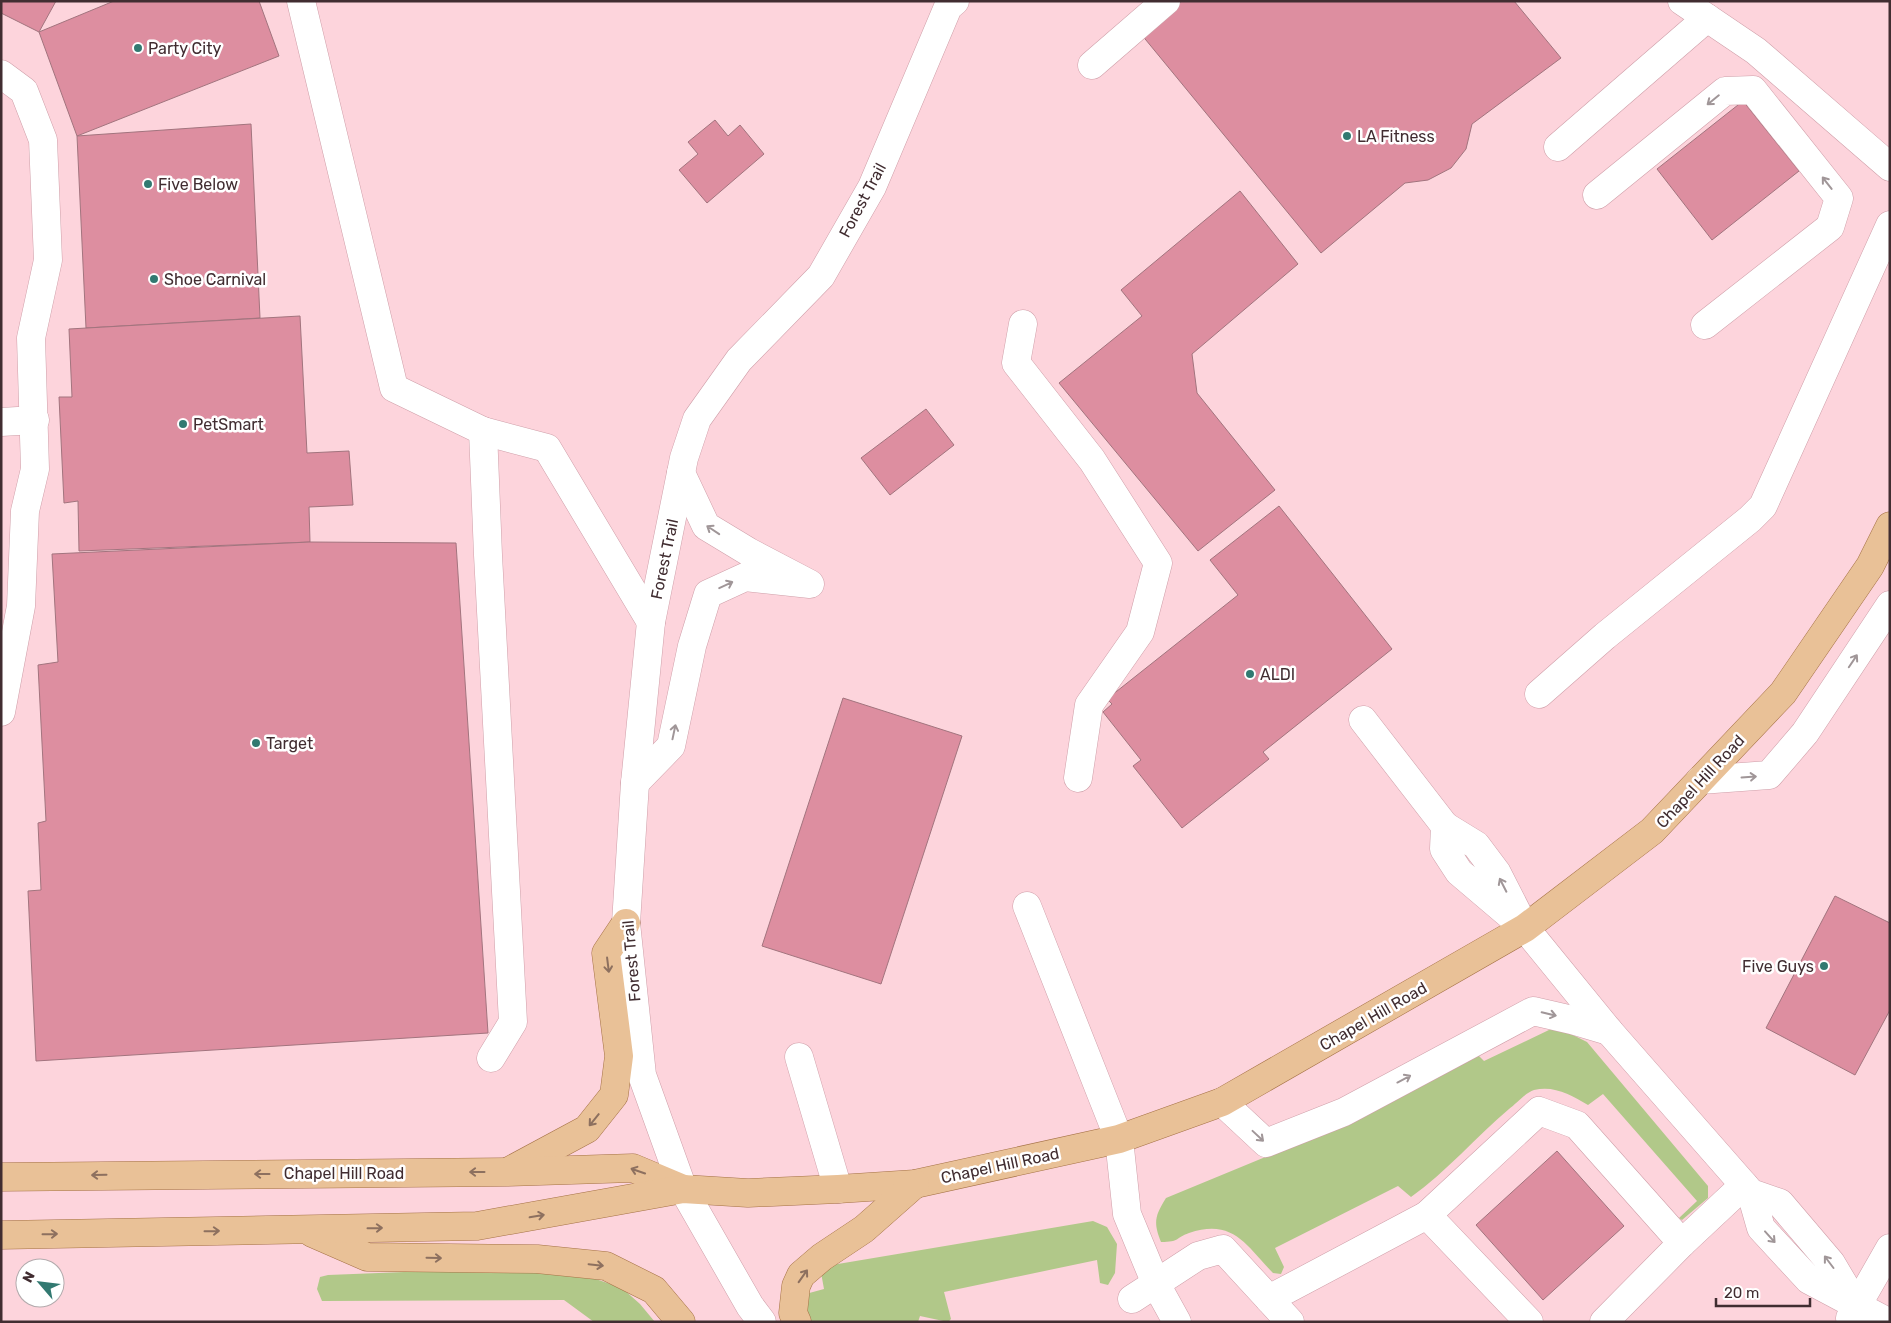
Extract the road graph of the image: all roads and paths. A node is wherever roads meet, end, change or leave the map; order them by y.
1 (301, 1) edge
2 (1166, 1) edge
3 (1682, 1) edge
4 (949, 3) edge
5 (1707, 18) junction
6 (1092, 65) dead end
7 (1, 74) edge
8 (1558, 147) dead end
9 (1890, 167) edge
10 (1597, 195) dead end
11 (1890, 225) edge
12 (1023, 324) dead end
13 (1705, 325) dead end
14 (34, 420) junction
15 (1, 422) edge
16 (483, 431) junction
17 (681, 473) junction
18 (1890, 526) edge
19 (1890, 605) edge
20 (650, 622) junction
21 (1539, 694) dead end
22 (1, 712) edge
23 (1363, 720) dead end
24 (1078, 778) dead end
25 (1700, 780) junction
26 (635, 782) junction
27 (1027, 906) dead end
28 (626, 923) junction
29 (1525, 928) junction
30 (1609, 1032) junction
31 (800, 1057) dead end
32 (490, 1058) dead end
33 (1222, 1102) junction
34 (1118, 1139) junction
35 (507, 1172) junction
36 (1, 1177) edge
37 (915, 1184) junction
38 (684, 1189) junction
39 (1748, 1189) junction
40 (838, 1190) junction
41 (1427, 1215) junction
42 (304, 1229) junction
43 (1, 1235) edge
44 (1682, 1243) junction
45 (1890, 1248) edge
46 (1156, 1284) junction
47 (1132, 1299) dead end
48 (1269, 1299) junction
49 (1852, 1313) edge
50 (681, 1322) edge
51 (762, 1322) edge
52 (796, 1322) edge
53 (1177, 1322) edge
54 (1290, 1322) edge
55 (1529, 1322) edge
56 (1604, 1322) edge
57 (1888, 1322) edge

1 - 16 street
2 - 6 street
3 - 5 street
4 - 17 street, Forest Trail
5 - 8 street
5 - 9 street
7 - 14 street
13 -> 10 street
11 - 21 street
12 - 24 street
14 - 15 street
14 - 22 street
16 - 20 street
16 - 32 street
17 - 20 street, Forest Trail
26 -> 17 street
18 - 25 main road, Chapel Hill Road
25 -> 19 street
20 - 26 street, Forest Trail
23 - 29 street
25 - 29 main road, Chapel Hill Road
26 - 28 street, Forest Trail
27 - 34 street
28 -> 35 main road
28 - 38 street, Forest Trail
29 - 30 street
29 - 33 main road, Chapel Hill Road
33 -> 30 street
30 - 39 street
31 - 40 street
33 - 34 main road, Chapel Hill Road
34 - 37 main road, Chapel Hill Road
34 - 46 street
35 -> 36 main road, Chapel Hill Road
38 -> 35 main road, Chapel Hill Road
37 - 40 main road, Chapel Hill Road
52 -> 37 main road
38 - 40 main road, Chapel Hill Road
42 -> 38 main road, Chapel Hill Road
38 - 51 street, Forest Trail
39 - 44 street
39 - 49 street
41 - 44 street
41 - 48 street
41 - 55 street
43 -> 42 main road, Chapel Hill Road
42 -> 50 main road
44 - 56 street
45 - 49 street
46 - 47 street
46 - 48 street
46 - 53 street
48 - 54 street
49 - 57 street

